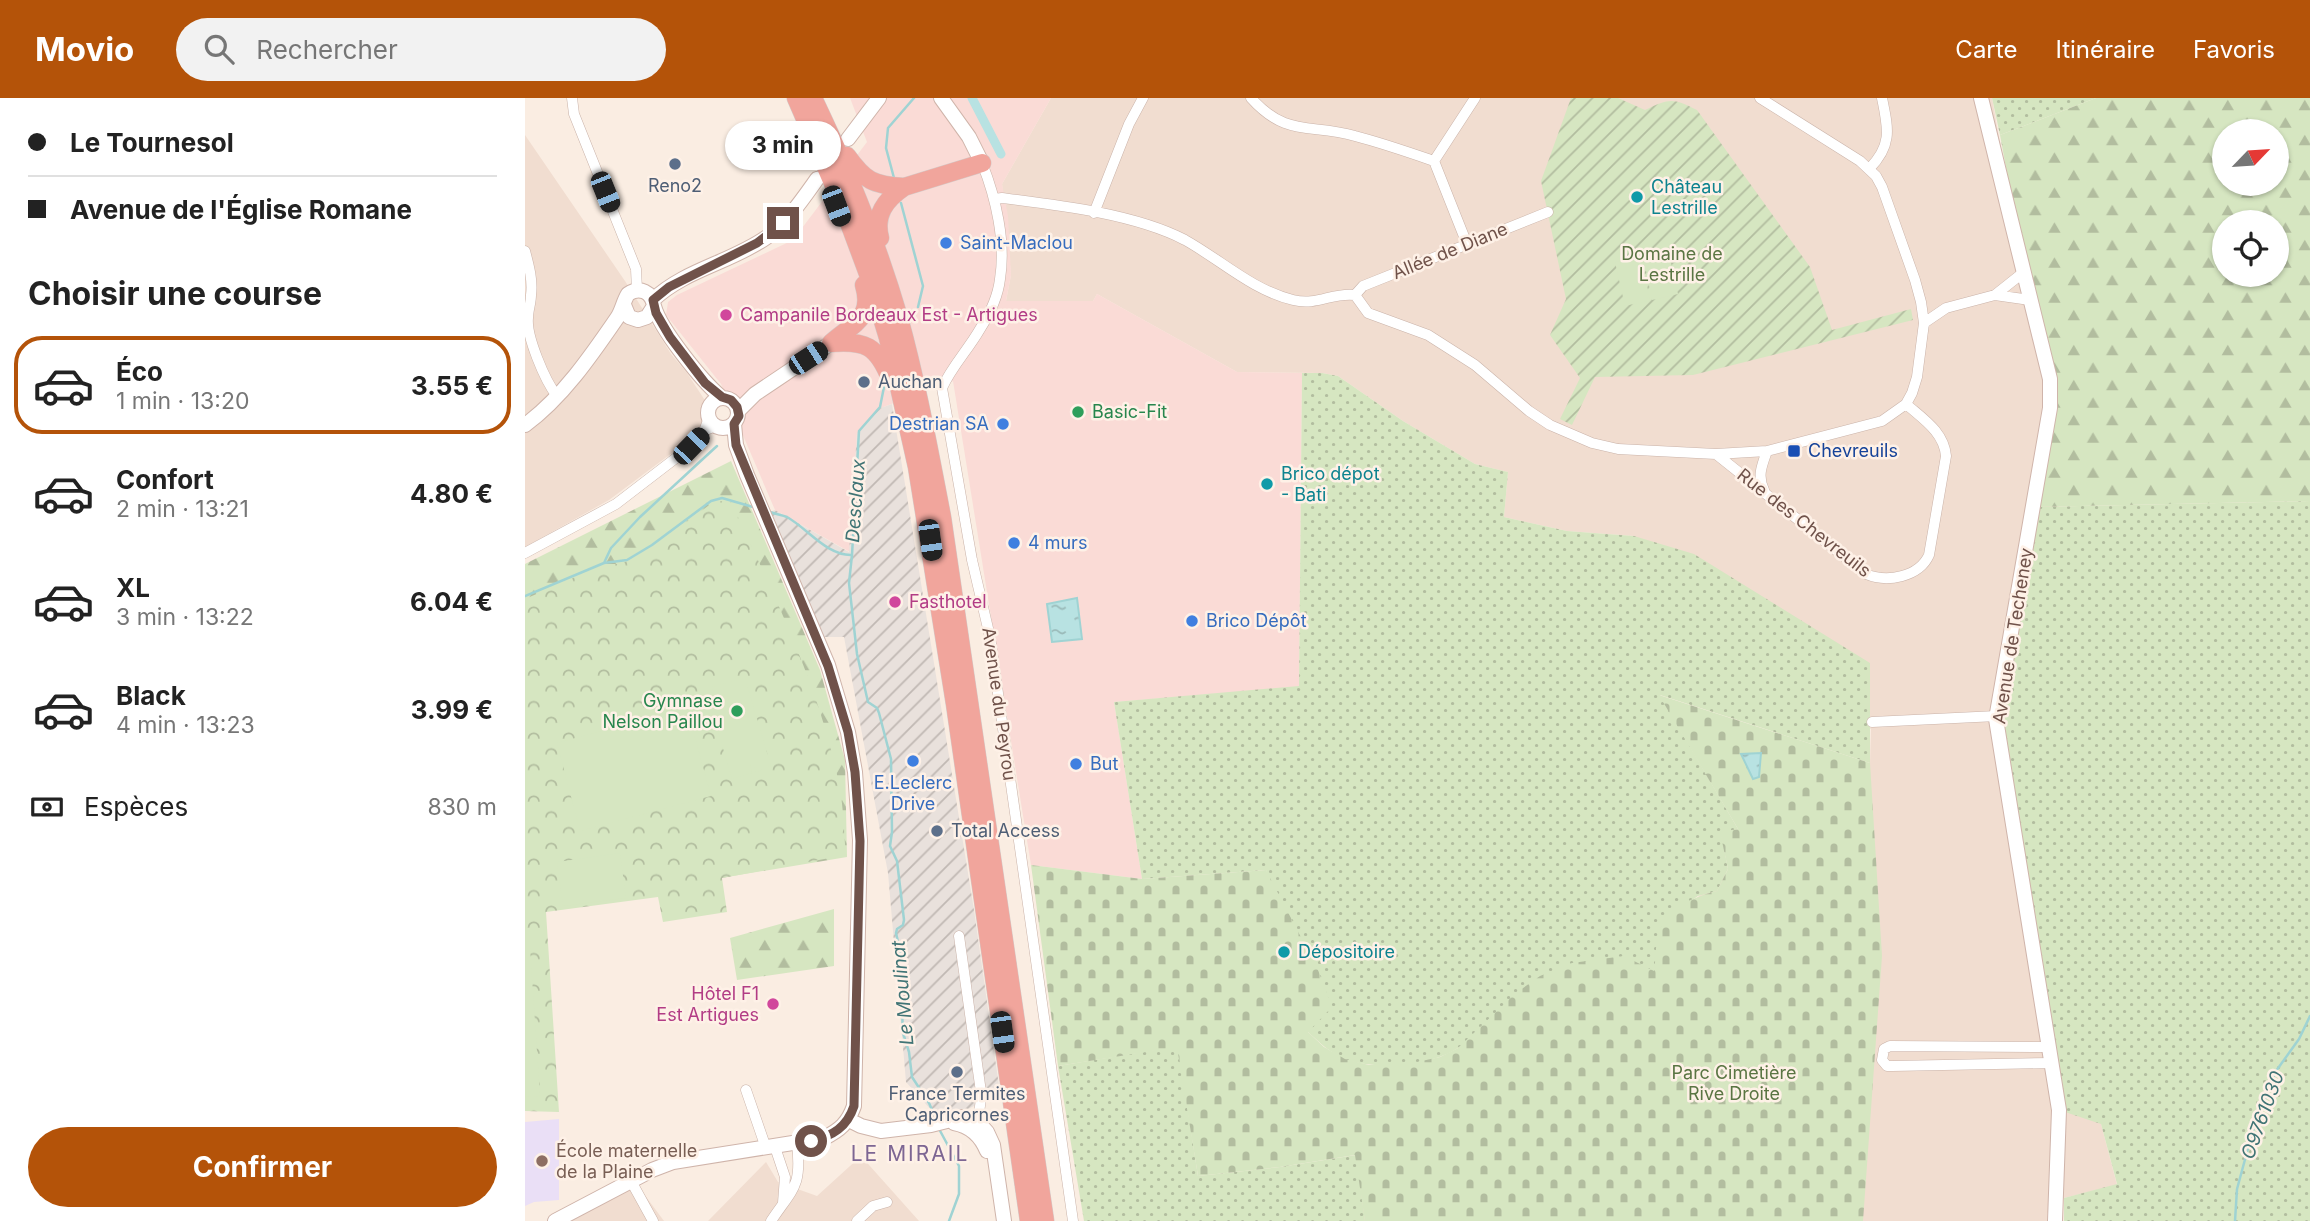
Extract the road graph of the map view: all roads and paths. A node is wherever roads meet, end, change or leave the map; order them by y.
1 (572, 98) edge
2 (796, 98) edge
3 (813, 98) edge
4 (879, 98) edge
5 (941, 98) edge
6 (1143, 98) edge
7 (1251, 98) edge
8 (1475, 98) edge
9 (1760, 98) edge
10 (1882, 98) edge
11 (1981, 98) edge
12 (829, 132) junction
13 (848, 138) dead end
14 (1434, 161) junction
15 (825, 162) junction
16 (982, 163) junction
17 (1869, 169) junction
18 (817, 179) dead end
19 (904, 187) junction
20 (995, 200) junction
21 (1548, 212) dead end
22 (1094, 213) junction
23 (1467, 244) junction
24 (525, 251) edge
25 (736, 253) junction
26 (2024, 272) junction
27 (639, 290) junction
28 (1355, 295) junction
29 (1995, 295) junction
30 (2030, 300) junction
31 (1921, 302) junction
32 (653, 303) junction
33 (624, 305) junction
34 (1946, 308) junction
35 (639, 320) junction
36 (1924, 323) junction
37 (605, 336) junction
38 (670, 337) junction
39 (831, 343) junction
40 (557, 396) junction
41 (1906, 404) junction
42 (920, 407) junction
43 (721, 415) junction
44 (525, 425) edge
45 (908, 425) junction
46 (1767, 451) junction
47 (1716, 454) junction
48 (1765, 493) junction
49 (525, 553) edge
50 (1997, 716) junction
51 (1872, 722) dead end
52 (959, 936) dead end
53 (2049, 1047) junction
54 (2052, 1063) junction
55 (746, 1090) dead end
56 (849, 1120) junction
57 (976, 1127) junction
58 (797, 1143) junction
59 (771, 1147) junction
60 (631, 1181) junction
61 (887, 1202) dead end
62 (783, 1203) junction
63 (555, 1221) edge
64 (653, 1221) edge
65 (771, 1221) edge
66 (857, 1221) edge
67 (1004, 1221) edge
68 (1029, 1221) edge
69 (1045, 1221) edge
70 (1073, 1221) edge
71 (2055, 1221) edge

1 - 27 street
2 - 15 highway
3 - 12 highway
4 - 13 street
5 - 16 street
6 - 22 street
7 - 14 street
8 - 14 street
9 - 17 street
10 - 17 street
11 - 26 street, Avenue de Techeney
12 - 19 highway
12 - 42 highway
14 - 23 street
15 - 39 highway
15 - 45 highway
16 - 19 highway
16 - 20 street, Avenue du Peyrou
17 - 31 street
18 - 25 street
19 - 42 highway
20 - 22 street
20 - 70 street, Avenue du Peyrou
21 - 23 street, Allée de Diane
22 - 28 street
23 - 28 street, Allée de Diane
24 - 40 street
25 - 27 street
25 - 32 street
26 - 29 street
26 - 30 street, Avenue de Techeney
27 - 32 street
27 - 33 street
28 - 47 street
29 - 30 street
29 - 34 street
30 - 50 street, Avenue de Techeney
31 - 34 street
31 - 36 street
32 - 35 street
32 - 38 street
33 - 35 street
33 - 37 street
34 - 36 street
35 - 37 street
35 - 38 street
36 - 41 street
37 - 40 street
38 - 43 street
39 - 43 street
39 - 45 highway
40 - 44 street
41 - 46 street
41 - 48 street, Rue des Chevreuils
42 - 69 highway
43 - 49 street
43 - 56 street
45 - 68 highway
46 - 47 street
46 - 48 street
47 - 48 street, Rue des Chevreuils
50 - 51 street
50 - 53 street, Avenue de Techeney
52 - 57 street
53 - 54 street, Avenue de Techeney
53 - 54 street
54 - 71 street, Avenue de Techeney
55 - 59 street
56 - 57 street
56 - 58 street
57 - 67 street
58 - 59 street
58 - 62 street
59 - 60 street
59 - 62 street
60 - 63 street
60 - 64 street
61 - 66 street
62 - 65 street

